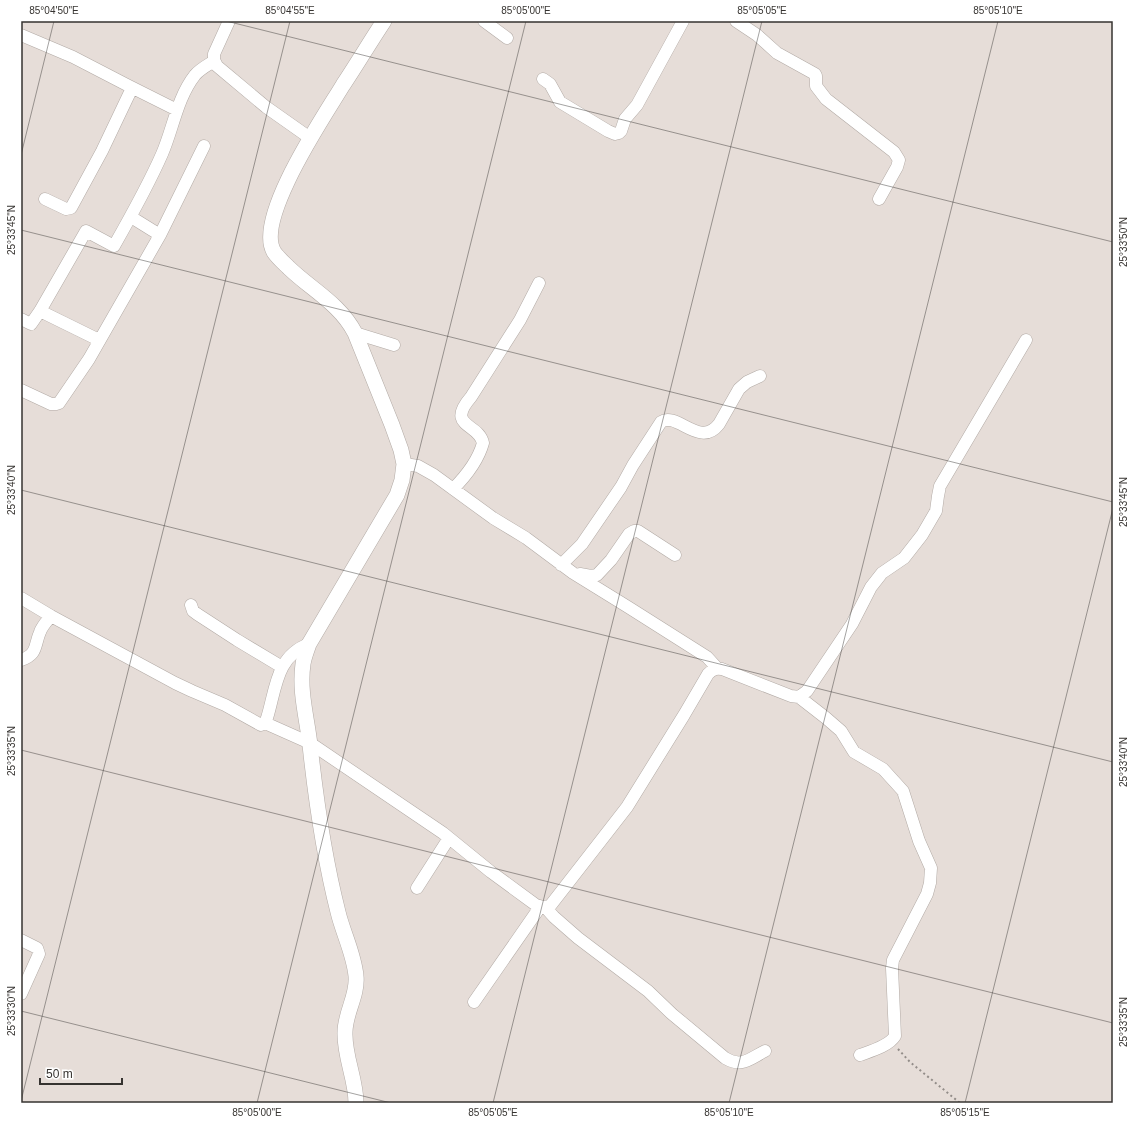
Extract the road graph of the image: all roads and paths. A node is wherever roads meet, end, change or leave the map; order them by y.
1 (229, 21) edge
2 (384, 21) edge
3 (484, 21) edge
4 (683, 21) edge
5 (736, 21) edge
6 (21, 35) edge
7 (507, 38) dead end
8 (214, 61) junction
9 (543, 79) dead end
10 (132, 88) junction
11 (177, 110) junction
12 (310, 138) junction
13 (204, 146) dead end
14 (879, 199) dead end
15 (45, 200) dead end
16 (131, 218) junction
17 (160, 235) junction
18 (539, 283) dead end
19 (40, 311) junction
20 (21, 319) edge
21 (355, 333) junction
22 (99, 340) junction
23 (1026, 340) dead end
24 (394, 345) dead end
25 (760, 376) dead end
26 (21, 390) edge
27 (404, 464) junction
28 (453, 489) junction
29 (675, 555) dead end
30 (561, 565) junction
31 (573, 573) junction
32 (21, 598) edge
33 (191, 605) dead end
34 (51, 616) junction
35 (308, 644) junction
36 (21, 660) edge
37 (282, 667) junction
38 (716, 668) junction
39 (799, 697) junction
40 (265, 723) junction
41 (310, 743) junction
42 (449, 838) junction
43 (417, 888) dead end
44 (543, 907) junction
45 (21, 940) edge
46 (21, 994) edge
47 (474, 1002) dead end
48 (893, 1040) junction
49 (765, 1051) dead end
50 (860, 1055) dead end
51 (356, 1103) edge
52 (960, 1103) edge

1 - 8 street
2 - 12 street
3 - 7 street
4 - 9 street
5 - 14 street
6 - 10 street
8 - 11 street
8 - 12 street
10 - 11 street
10 - 15 street
11 - 16 street
12 - 21 street
13 - 17 street
16 - 17 street
16 - 19 street
17 - 22 street
18 - 28 street
19 - 20 street
19 - 22 street
21 - 24 street
21 - 27 street
22 - 26 street
23 - 39 street
25 - 30 street
27 - 28 street
27 - 35 street
28 - 30 street
29 - 31 street
30 - 31 street
31 - 38 street
32 - 34 street
33 - 37 street
34 - 36 street
34 - 40 street
35 - 37 street
35 - 41 street
37 - 40 street
38 - 39 street
38 - 44 street
39 - 48 street
40 - 41 street
41 - 42 street
41 - 51 street
42 - 43 street
42 - 44 street
44 - 47 street
44 - 49 street
45 - 46 street
48 - 50 street
48 - 52 path

